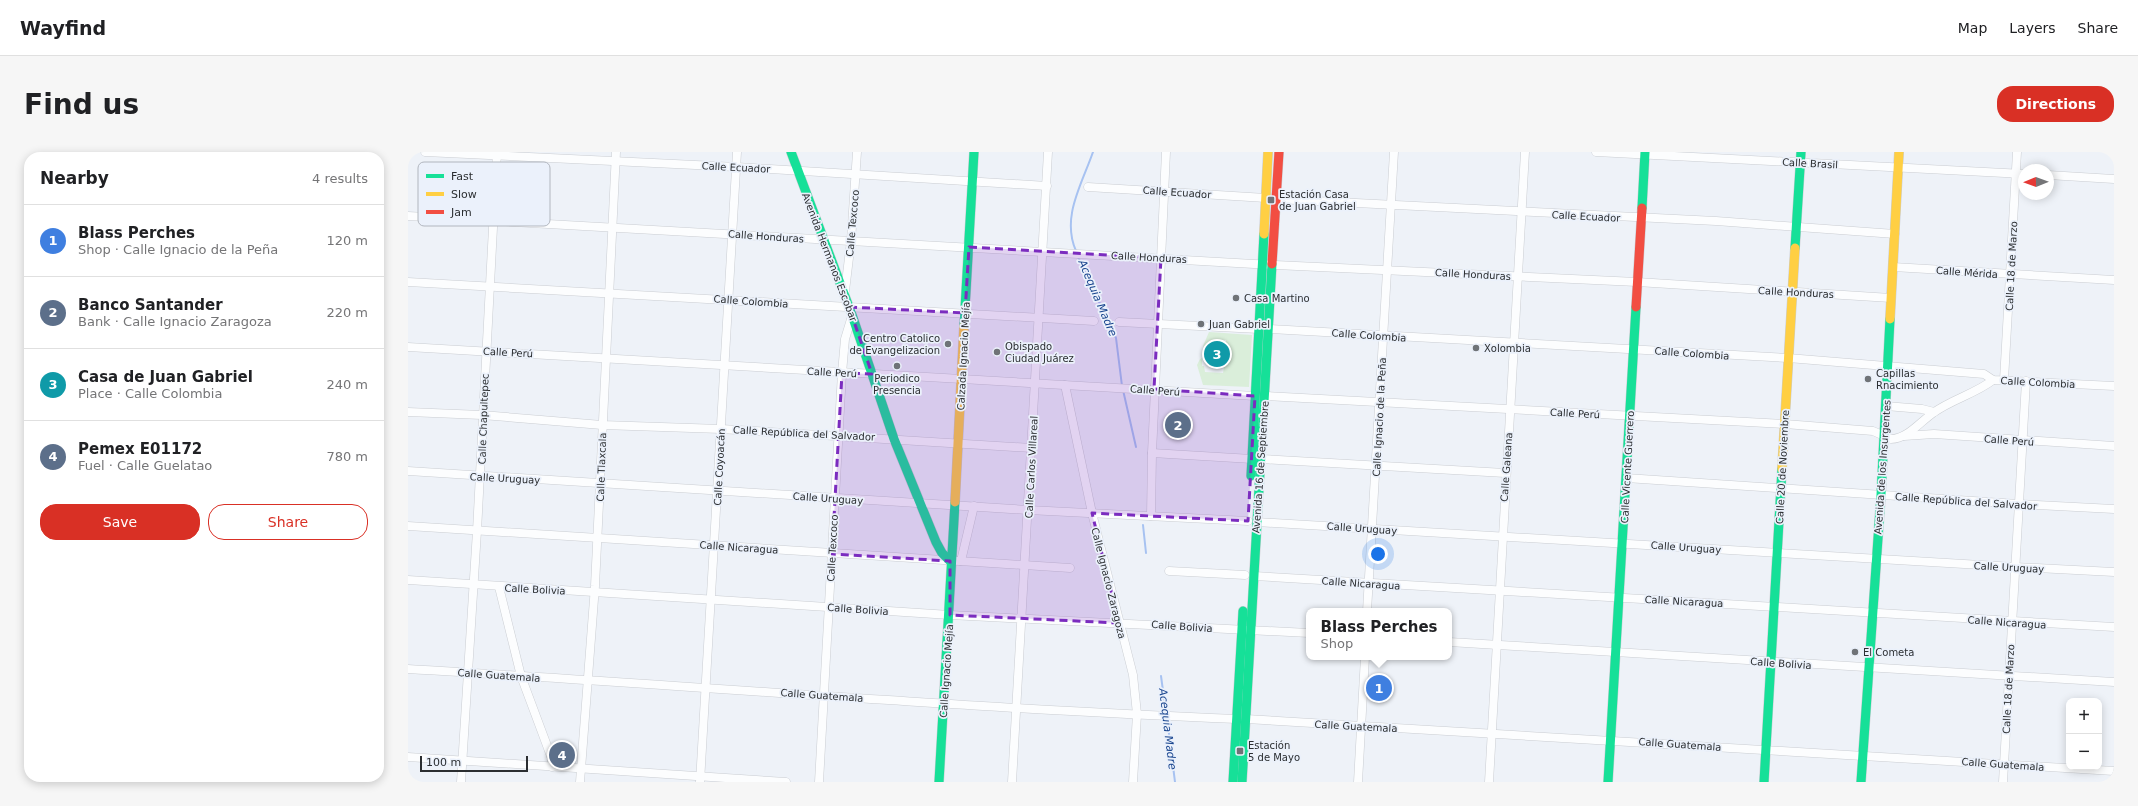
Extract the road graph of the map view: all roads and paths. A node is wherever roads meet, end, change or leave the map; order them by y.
1 (425, 152) edge
2 (616, 152) edge
3 (737, 152) edge
4 (791, 152) edge
5 (857, 152) edge
6 (974, 152) edge
7 (1048, 152) edge
8 (1166, 152) edge
9 (1268, 152) edge
10 (1279, 152) edge
11 (1394, 152) edge
12 (1525, 152) edge
13 (1596, 152) edge
14 (1801, 152) edge
15 (1899, 152) edge
16 (2018, 152) edge
17 (1645, 153) edge
18 (497, 154) edge
19 (615, 162) junction
20 (1800, 162) junction
21 (2019, 164) edge
22 (737, 167) junction
23 (1898, 167) junction
24 (798, 171) junction
25 (856, 174) junction
26 (2018, 174) edge
27 (2054, 175) edge
28 (2114, 178) edge
29 (972, 182) junction
30 (1046, 186) junction
31 (1088, 187) dead end
32 (1164, 191) junction
33 (2018, 196) edge
34 (1266, 198) junction
35 (1276, 199) junction
36 (1391, 205) junction
37 (1521, 213) junction
38 (408, 216) edge
39 (418, 217) edge
40 (1641, 218) junction
41 (550, 224) edge
42 (493, 226) edge
43 (611, 227) junction
44 (1796, 227) junction
45 (734, 233) junction
46 (1895, 234) junction
47 (823, 239) junction
48 (851, 241) junction
49 (969, 247) junction
50 (1043, 252) junction
51 (1161, 258) junction
52 (1262, 264) junction
53 (1273, 265) junction
54 (1893, 267) junction
55 (1388, 270) junction
56 (2011, 275) junction
57 (1518, 276) junction
58 (2114, 280) edge
59 (408, 282) edge
60 (1637, 282) junction
61 (489, 286) junction
62 (608, 292) junction
63 (1793, 292) junction
64 (844, 293) junction
65 (1891, 298) junction
66 (729, 299) junction
67 (851, 311) junction
68 (965, 313) junction
69 (1039, 318) junction
70 (1094, 321) dead end
71 (1119, 322) dead end
72 (1158, 323) junction
73 (1264, 329) junction
74 (1384, 336) junction
75 (1514, 343) junction
76 (408, 347) edge
77 (1633, 349) junction
78 (486, 351) junction
79 (605, 358) junction
80 (1788, 358) junction
81 (725, 366) junction
82 (1888, 366) junction
83 (842, 373) junction
84 (872, 374) junction
85 (961, 379) junction
86 (1993, 380) junction
87 (2004, 380) junction
88 (2026, 381) junction
89 (1035, 384) junction
90 (1065, 385) junction
91 (2114, 386) edge
92 (1154, 390) junction
93 (1260, 396) junction
94 (1380, 402) junction
95 (1886, 406) junction
96 (1510, 410) junction
97 (408, 412) edge
98 (1934, 412) junction
99 (482, 415) junction
100 (1630, 416) junction
101 (1785, 424) junction
102 (602, 425) junction
103 (721, 429) junction
104 (838, 435) junction
105 (1884, 436) junction
106 (1904, 436) junction
107 (894, 439) junction
108 (2022, 441) junction
109 (959, 442) junction
110 (2114, 446) edge
111 (1032, 448) junction
112 (1152, 453) junction
113 (1256, 459) junction
114 (1377, 467) junction
115 (408, 471) edge
116 (1505, 473) junction
117 (480, 476) junction
118 (1626, 478) junction
119 (600, 483) junction
120 (1781, 489) junction
121 (718, 490) junction
122 (1881, 496) junction
123 (834, 499) junction
124 (922, 503) junction
125 (2018, 504) junction
126 (955, 505) junction
127 (974, 506) junction
128 (2114, 509) edge
129 (1028, 510) junction
130 (1092, 514) junction
131 (1145, 516) junction
132 (1253, 521) junction
133 (408, 526) edge
134 (1373, 529) junction
135 (477, 531) junction
136 (1502, 537) junction
137 (597, 538) junction
138 (1622, 543) junction
139 (715, 546) junction
140 (1777, 552) junction
141 (832, 554) junction
142 (1876, 559) junction
143 (950, 561) junction
144 (961, 561) junction
145 (1025, 565) junction
146 (1070, 568) dead end
147 (2015, 568) junction
148 (1169, 571) dead end
149 (2114, 572) edge
150 (1250, 576) junction
151 (408, 580) edge
152 (474, 584) junction
153 (1369, 584) junction
154 (499, 587) junction
155 (1498, 591) junction
156 (594, 592) junction
157 (1619, 597) junction
158 (711, 599) junction
159 (829, 607) junction
160 (1774, 607) junction
161 (1367, 608) edge
162 (1873, 612) junction
163 (950, 615) junction
164 (1022, 618) junction
165 (2012, 622) junction
166 (1119, 623) junction
167 (2114, 627) edge
168 (1246, 630) junction
169 (1306, 633) edge
170 (1452, 642) edge
171 (1496, 646) junction
172 (1616, 652) junction
173 (1365, 660) edge
174 (1771, 662) junction
175 (1868, 667) junction
176 (408, 669) edge
177 (468, 673) junction
178 (521, 676) junction
179 (2009, 676) junction
180 (588, 681) junction
181 (2114, 682) edge
182 (706, 687) junction
183 (824, 696) junction
184 (944, 704) junction
185 (1017, 708) junction
186 (1137, 714) junction
187 (1241, 719) junction
188 (1361, 726) junction
189 (1492, 734) junction
190 (1611, 740) junction
191 (1766, 750) junction
192 (1863, 756) junction
193 (408, 757) edge
194 (463, 761) junction
195 (2004, 764) junction
196 (552, 767) junction
197 (581, 769) junction
198 (2114, 771) edge
199 (700, 779) edge
200 (461, 782) edge
201 (580, 782) edge
202 (786, 782) edge
203 (819, 782) edge
204 (939, 782) edge
205 (1012, 782) edge
206 (1133, 782) edge
207 (1233, 782) edge
208 (1242, 782) edge
209 (1358, 782) edge
210 (1489, 782) edge
211 (1608, 782) edge
212 (1764, 782) edge
213 (1861, 782) edge
214 (2003, 782) edge

1 - 18 street, Calle Ecuador
2 - 19 street, Calle Tlaxcala
3 - 22 street, Calle Coyoacán
4 - 24 main road, Avenida Hermanos Escobar
5 - 25 street, Calle Texcoco
6 - 29 main road, Calzada Ignacio Mejía
7 - 30 street, Calle Carlos Villareal
8 - 32 street
9 - 34 main road, Avenida 16 de Septiembre
10 - 35 main road, Avenida 16 de Septiembre
11 - 36 street, Calle Ignacio de la Peña
12 - 37 street, Calle Galeana
13 - 17 street, Calle Brasil
14 - 20 main road, Calle 20 de Noviembre
15 - 23 main road, Avenida de los Insurgentes
16 - 21 street, Calle 18 de Marzo
17 - 20 street, Calle Brasil
17 - 40 main road, Calle Vicente Guerrero
18 - 19 street, Calle Ecuador
19 - 22 street, Calle Ecuador
19 - 43 street, Calle Tlaxcala
20 - 23 street, Calle Brasil
20 - 44 main road, Calle 20 de Noviembre
22 - 24 street, Calle Ecuador
22 - 45 street, Calle Coyoacán
23 - 26 street, Calle Brasil
23 - 46 main road, Avenida de los Insurgentes
24 - 25 street, Calle Ecuador
24 - 47 main road, Avenida Hermanos Escobar
25 - 29 street, Calle Ecuador
25 - 48 street, Calle Texcoco
27 - 28 street
29 - 30 street, Calle Ecuador
29 - 49 main road, Calzada Ignacio Mejía
30 - 50 street, Calle Carlos Villareal
31 - 32 street, Calle Ecuador
32 - 34 street, Calle Ecuador
32 - 51 street
33 - 56 street, Calle 18 de Marzo
34 - 52 main road, Avenida 16 de Septiembre
35 - 36 street, Calle Ecuador
35 - 53 main road, Avenida 16 de Septiembre
36 - 37 street, Calle Ecuador
36 - 55 street, Calle Ignacio de la Peña
37 - 40 street, Calle Ecuador
37 - 57 street, Calle Galeana
38 - 39 street, Calle Honduras
40 - 44 street, Calle Ecuador
40 - 60 main road, Calle Vicente Guerrero
41 - 43 street, Calle Honduras
42 - 61 street, Calle Chapultepec
43 - 45 street, Calle Honduras
43 - 62 street, Calle Tlaxcala
44 - 46 street, Calle Ecuador
44 - 63 main road, Calle 20 de Noviembre
45 - 47 street, Calle Honduras
45 - 66 street, Calle Coyoacán
46 - 54 main road, Avenida de los Insurgentes
47 - 48 street, Calle Honduras
47 - 64 main road, Avenida Hermanos Escobar
48 - 49 street, Calle Honduras
48 - 64 street, Calle Texcoco
49 - 50 street, Calle Honduras
49 - 68 main road, Calzada Ignacio Mejía
50 - 51 street, Calle Honduras
50 - 69 street, Calle Carlos Villareal
51 - 52 street, Calle Honduras
51 - 72 street
52 - 53 street, Calle Honduras
52 - 73 main road, Avenida 16 de Septiembre
53 - 55 street, Calle Honduras
53 - 73 main road, Avenida 16 de Septiembre
54 - 56 street, Calle Mérida
54 - 65 main road, Avenida de los Insurgentes
55 - 57 street, Calle Honduras
55 - 74 street, Calle Ignacio de la Peña
56 - 58 street, Calle Mérida
56 - 87 street, Calle 18 de Marzo
57 - 60 street, Calle Honduras
57 - 75 street, Calle Galeana
59 - 61 street, Calle Colombia
60 - 63 street, Calle Honduras
60 - 77 main road, Calle Vicente Guerrero
61 - 62 street, Calle Colombia
61 - 78 street, Calle Chapultepec
62 - 66 street, Calle Colombia
62 - 79 street, Calle Tlaxcala
63 - 65 street, Calle Honduras
63 - 80 main road, Calle 20 de Noviembre
64 - 67 main road, Avenida Hermanos Escobar
65 - 82 main road, Avenida de los Insurgentes
66 - 67 street, Calle Colombia
66 - 81 street, Calle Coyoacán
67 - 68 street, Calle Colombia
67 - 83 street, Calle Texcoco
67 - 84 main road, Avenida Hermanos Escobar
68 - 69 street, Calle Colombia
68 - 85 main road, Calzada Ignacio Mejía
69 - 70 street, Calle Colombia
69 - 89 street, Calle Carlos Villareal
71 - 72 street, Calle Colombia
72 - 73 street, Calle Colombia
72 - 92 street
73 - 74 street, Calle Colombia
73 - 93 main road, Avenida 16 de Septiembre
74 - 75 street, Calle Colombia
74 - 94 street, Calle Ignacio de la Peña
75 - 77 street, Calle Colombia
75 - 96 street, Calle Galeana
76 - 78 street, Calle Perú
77 - 80 street, Calle Colombia
77 - 100 main road, Calle Vicente Guerrero
78 - 79 street, Calle Perú
78 - 99 street, Calle Chapultepec
79 - 81 street, Calle Perú
79 - 102 street, Calle Tlaxcala
80 - 82 street, Calle Colombia
80 - 101 main road, Calle 20 de Noviembre
81 - 83 street, Calle Perú
81 - 103 street, Calle Coyoacán
82 - 86 street, Calle Colombia
82 - 95 main road, Avenida de los Insurgentes
83 - 84 street, Calle Perú
83 - 104 street, Calle Texcoco
84 - 85 street, Calle Perú
84 - 107 main road, Avenida Hermanos Escobar
85 - 89 street, Calle Perú
85 - 109 main road, Calzada Ignacio Mejía
86 - 87 street, Calle Colombia
86 - 98 street
87 - 88 street, Calle Colombia
88 - 91 street, Calle Colombia
88 - 108 street, Calle 18 de Marzo
89 - 90 street, Calle Perú
89 - 111 street, Calle Carlos Villareal
90 - 92 street, Calle Perú
90 - 130 street, Calle Ignacio Zaragoza
92 - 93 street, Calle Perú
92 - 112 street
93 - 94 street, Calle Perú
93 - 113 main road, Avenida 16 de Septiembre
94 - 96 street, Calle Perú
94 - 114 street, Calle Ignacio de la Peña
95 - 98 street
95 - 105 main road, Avenida de los Insurgentes
96 - 100 street, Calle Perú
96 - 116 street, Calle Galeana
97 - 99 street, Calle República del Salvador
98 - 106 street
99 - 102 street, Calle República del Salvador
99 - 117 street, Calle Chapultepec
100 - 101 street, Calle Perú
100 - 118 main road, Calle Vicente Guerrero
101 - 105 street, Calle Perú
101 - 120 main road, Calle 20 de Noviembre
102 - 103 street, Calle República del Salvador
102 - 119 street, Calle Tlaxcala
103 - 104 street, Calle República del Salvador
103 - 121 street, Calle Coyoacán
104 - 107 street, Calle República del Salvador
104 - 123 street, Calle Texcoco
105 - 106 street, Calle Perú
105 - 122 main road, Avenida de los Insurgentes
106 - 108 street, Calle Perú
107 - 109 street, Calle República del Salvador
107 - 124 main road, Avenida Hermanos Escobar
108 - 110 street, Calle Perú
108 - 125 street, Calle 18 de Marzo
109 - 111 street, Calle República del Salvador
109 - 126 main road, Calzada Ignacio Mejía
111 - 129 street, Calle Carlos Villareal
112 - 113 street
112 - 131 street
113 - 114 street
113 - 132 main road, Avenida 16 de Septiembre
114 - 116 street
114 - 134 street, Calle Ignacio de la Peña
115 - 117 street, Calle Uruguay
116 - 136 street, Calle Galeana
117 - 119 street, Calle Uruguay
117 - 135 street, Calle Chapultepec
118 - 120 street, Calle República del Salvador
118 - 138 main road, Calle Vicente Guerrero
119 - 121 street, Calle Uruguay
119 - 137 street, Calle Tlaxcala
120 - 122 street, Calle República del Salvador
120 - 140 main road, Calle 20 de Noviembre
121 - 123 street, Calle Uruguay
121 - 139 street, Calle Coyoacán
122 - 125 street, Calle República del Salvador
122 - 142 main road, Avenida de los Insurgentes
123 - 124 street, Calle Uruguay
123 - 141 street, Calle Texcoco
124 - 126 street, Calle Uruguay
124 - 143 main road, Avenida Hermanos Escobar
125 - 128 street, Calle República del Salvador
125 - 147 street, Calle 18 de Marzo
126 - 127 street, Calle Uruguay
126 - 143 main road, Calzada Ignacio Mejía
127 - 129 street, Calle Uruguay
127 - 144 street
129 - 130 street, Calle Uruguay
129 - 145 street, Calle Carlos Villareal
130 - 131 street, Calle Uruguay
130 - 166 street, Calle Ignacio Zaragoza
131 - 132 street, Calle Uruguay
132 - 134 street, Calle Uruguay
132 - 150 main road, Avenida 16 de Septiembre
133 - 135 street, Calle Nicaragua
134 - 136 street, Calle Uruguay
134 - 153 street, Calle Ignacio de la Peña
135 - 137 street, Calle Nicaragua
135 - 152 street, Calle Chapultepec
136 - 138 street, Calle Uruguay
136 - 155 street, Calle Galeana
137 - 139 street, Calle Nicaragua
137 - 156 street, Calle Tlaxcala
138 - 140 street, Calle Uruguay
138 - 157 main road, Calle Vicente Guerrero
139 - 141 street, Calle Nicaragua
139 - 158 street, Calle Coyoacán
140 - 142 street, Calle Uruguay
140 - 160 main road, Calle 20 de Noviembre
141 - 143 street, Calle Nicaragua
141 - 159 street, Calle Texcoco
142 - 147 street, Calle Uruguay
142 - 162 main road, Avenida de los Insurgentes
143 - 144 street, Calle Nicaragua
143 - 163 main road, Calle Ignacio Mejía
144 - 145 street, Calle Nicaragua
145 - 146 street, Calle Nicaragua
145 - 164 street, Calle Carlos Villareal
147 - 149 street, Calle Uruguay
147 - 165 street, Calle 18 de Marzo
148 - 150 street, Calle Nicaragua
150 - 153 street, Calle Nicaragua
150 - 168 main road, Avenida 16 de Septiembre
151 - 152 street, Calle Bolivia
152 - 154 street, Calle Bolivia
152 - 177 street, Calle Chapultepec
153 - 155 street, Calle Nicaragua
153 - 161 street, Calle Ignacio de la Peña
154 - 156 street, Calle Bolivia
154 - 178 street
155 - 157 street, Calle Nicaragua
155 - 171 street, Calle Galeana
156 - 158 street, Calle Bolivia
156 - 180 street, Calle Tlaxcala
157 - 160 street, Calle Nicaragua
157 - 172 main road, Calle Vicente Guerrero
158 - 159 street, Calle Bolivia
158 - 182 street, Calle Coyoacán
159 - 163 street, Calle Bolivia
159 - 183 street, Calle Texcoco
160 - 162 street, Calle Nicaragua
160 - 174 main road, Calle 20 de Noviembre
162 - 165 street, Calle Nicaragua
162 - 175 main road, Avenida de los Insurgentes
163 - 164 street, Calle Bolivia
163 - 184 main road, Calle Ignacio Mejía
164 - 166 street, Calle Bolivia
164 - 185 street, Calle Carlos Villareal
165 - 167 street, Calle Nicaragua
165 - 179 street, Calle 18 de Marzo
166 - 168 street, Calle Bolivia
166 - 186 street, Calle Ignacio Zaragoza
168 - 169 street, Calle Bolivia
168 - 187 main road, Avenida 16 de Septiembre
170 - 171 street, Calle Bolivia
171 - 172 street, Calle Bolivia
171 - 189 street, Calle Galeana
172 - 174 street, Calle Bolivia
172 - 190 main road, Calle Vicente Guerrero
173 - 188 street
174 - 175 street, Calle Bolivia
174 - 191 main road, Calle 20 de Noviembre
175 - 179 street, Calle Bolivia
175 - 192 main road, Avenida de los Insurgentes
176 - 177 street, Calle Guatemala
177 - 178 street, Calle Guatemala
177 - 194 street, Calle Chapultepec
178 - 180 street, Calle Guatemala
178 - 196 street
179 - 181 street, Calle Bolivia
179 - 195 street, Calle 18 de Marzo
180 - 182 street, Calle Guatemala
180 - 197 street, Calle Tlaxcala
182 - 183 street, Calle Guatemala
182 - 199 street, Calle Coyoacán
183 - 184 street, Calle Guatemala
183 - 203 street, Calle Texcoco
184 - 185 street, Calle Guatemala
184 - 204 main road, Calle Ignacio Mejía
185 - 186 street, Calle Guatemala
185 - 205 street, Calle Carlos Villareal
186 - 187 street, Calle Guatemala
186 - 206 street, Calle Ignacio Zaragoza
187 - 188 street, Calle Guatemala
187 - 207 main road, Avenida 16 de Septiembre
187 - 208 main road, Avenida 16 de Septiembre
188 - 189 street, Calle Guatemala
188 - 209 street
189 - 190 street, Calle Guatemala
189 - 210 street, Calle Galeana
190 - 191 street, Calle Guatemala
190 - 211 main road, Calle Vicente Guerrero
191 - 192 street, Calle Guatemala
191 - 212 main road, Calle 20 de Noviembre
192 - 195 street, Calle Guatemala
192 - 213 main road, Avenida de los Insurgentes
193 - 194 street
194 - 196 street
194 - 200 street, Calle Chapultepec
195 - 198 street, Calle Guatemala
195 - 214 street, Calle 18 de Marzo
196 - 197 street
197 - 199 street
197 - 201 street, Calle Tlaxcala
199 - 202 street

